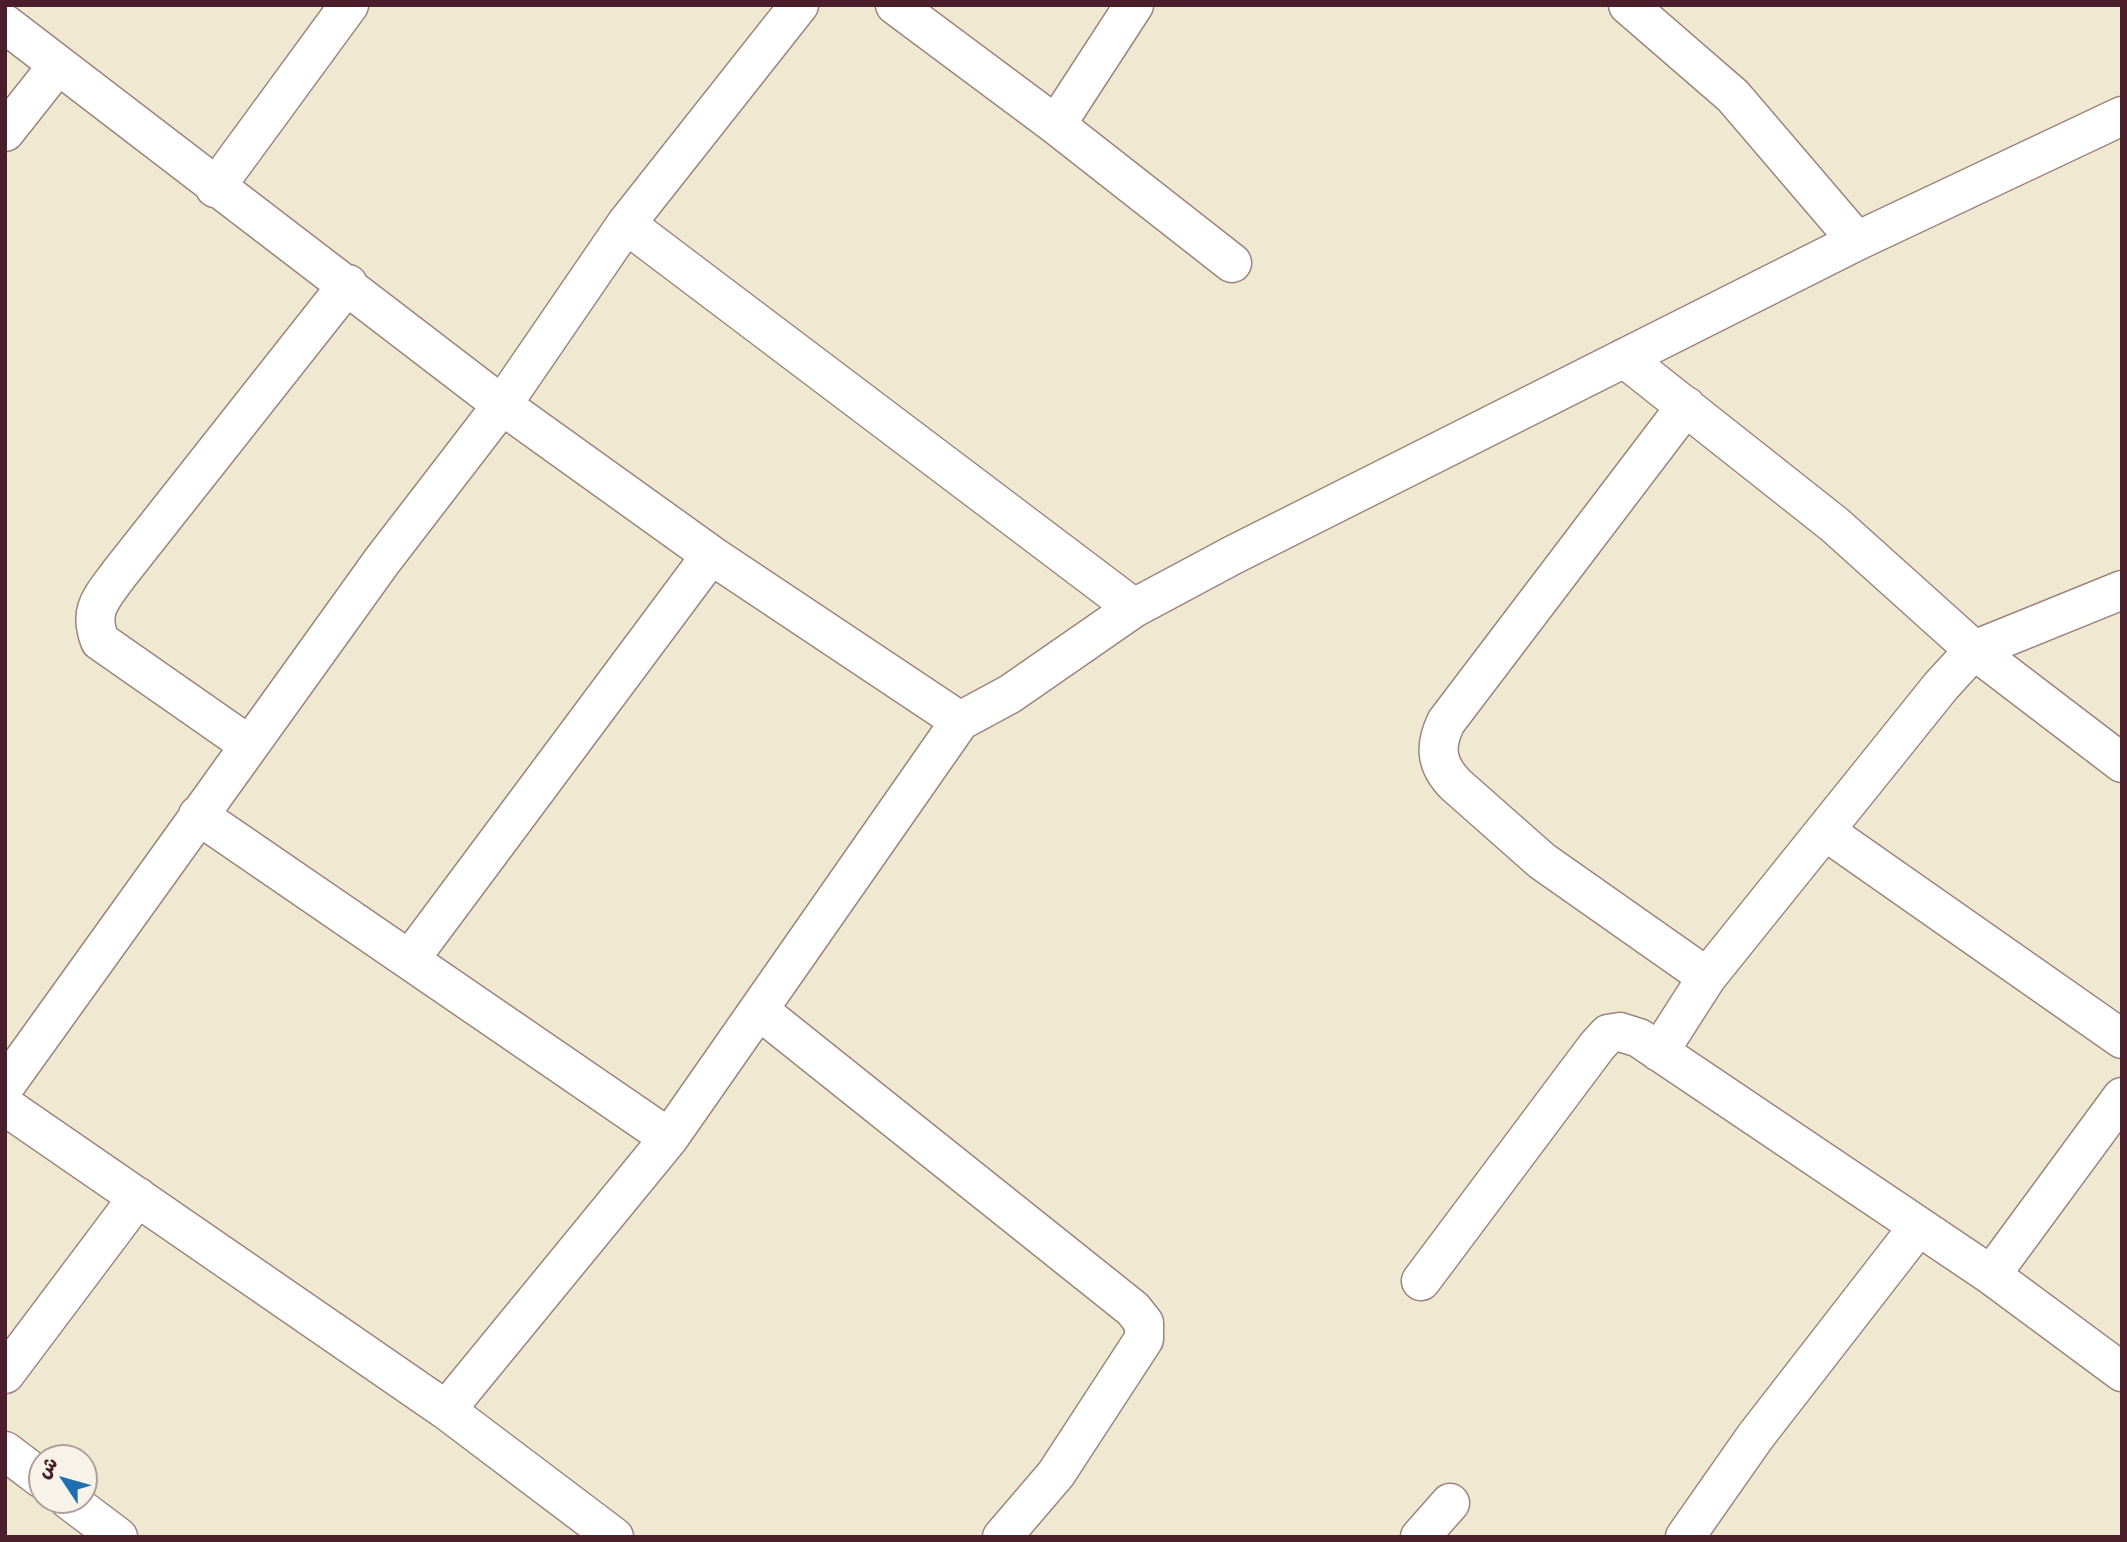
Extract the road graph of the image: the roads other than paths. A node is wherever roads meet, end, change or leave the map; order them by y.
1 (349, 5) edge
2 (799, 5) edge
3 (895, 5) edge
4 (1134, 5) edge
5 (1628, 5) edge
6 (5, 24) edge
7 (58, 65) junction
8 (2122, 116) edge
9 (1056, 124) junction
10 (5, 132) edge
11 (215, 188) junction
12 (626, 224) junction
13 (1857, 241) junction
14 (1232, 263) dead end
15 (348, 284) junction
16 (1625, 358) junction
17 (502, 405) junction
18 (1686, 406) junction
19 (711, 555) junction
20 (2122, 590) edge
21 (1134, 608) junction
22 (1974, 650) junction
23 (960, 721) junction
24 (249, 745) junction
25 (2122, 763) edge
26 (198, 815) junction
27 (1825, 831) junction
28 (410, 959) junction
29 (1707, 977) junction
30 (760, 1011) junction
31 (2122, 1039) edge
32 (1658, 1052) junction
33 (5, 1087) edge
34 (2122, 1097) edge
35 (5, 1106) edge
36 (669, 1138) junction
37 (138, 1197) junction
38 (1918, 1227) junction
39 (1991, 1275) junction
40 (1421, 1281) dead end
41 (2122, 1372) edge
42 (5, 1374) edge
43 (446, 1410) junction
44 (5, 1451) edge
45 (28, 1468) edge
46 (1450, 1503) dead end
47 (88, 1514) edge
48 (118, 1537) edge
49 (614, 1537) edge
50 (1002, 1537) edge
51 (1420, 1537) edge
52 (1685, 1537) edge

1 - 11 street
2 - 12 street
3 - 9 street
4 - 9 street
5 - 13 street
6 - 7 street
7 - 10 street
7 - 11 street
8 - 13 street
9 - 14 street
11 - 15 street
12 - 17 street
12 - 21 street
13 - 16 street
15 - 17 street
15 - 24 street
16 - 18 street
16 - 21 street
17 - 19 street
17 - 24 street
18 - 22 street
18 - 29 street
19 - 23 street
19 - 28 street
20 - 22 street
21 - 23 street
22 - 25 street
22 - 27 street
23 - 30 street
24 - 26 street
26 - 28 street
26 - 33 street
27 - 29 street
27 - 31 street
28 - 36 street
29 - 32 street
30 - 36 street
30 - 50 street
32 - 38 street
32 - 40 street
34 - 39 street
35 - 37 street
36 - 43 street
37 - 42 street
37 - 43 street
38 - 39 street
38 - 52 street
39 - 41 street
43 - 49 street
44 - 45 street
46 - 51 street
47 - 48 street

